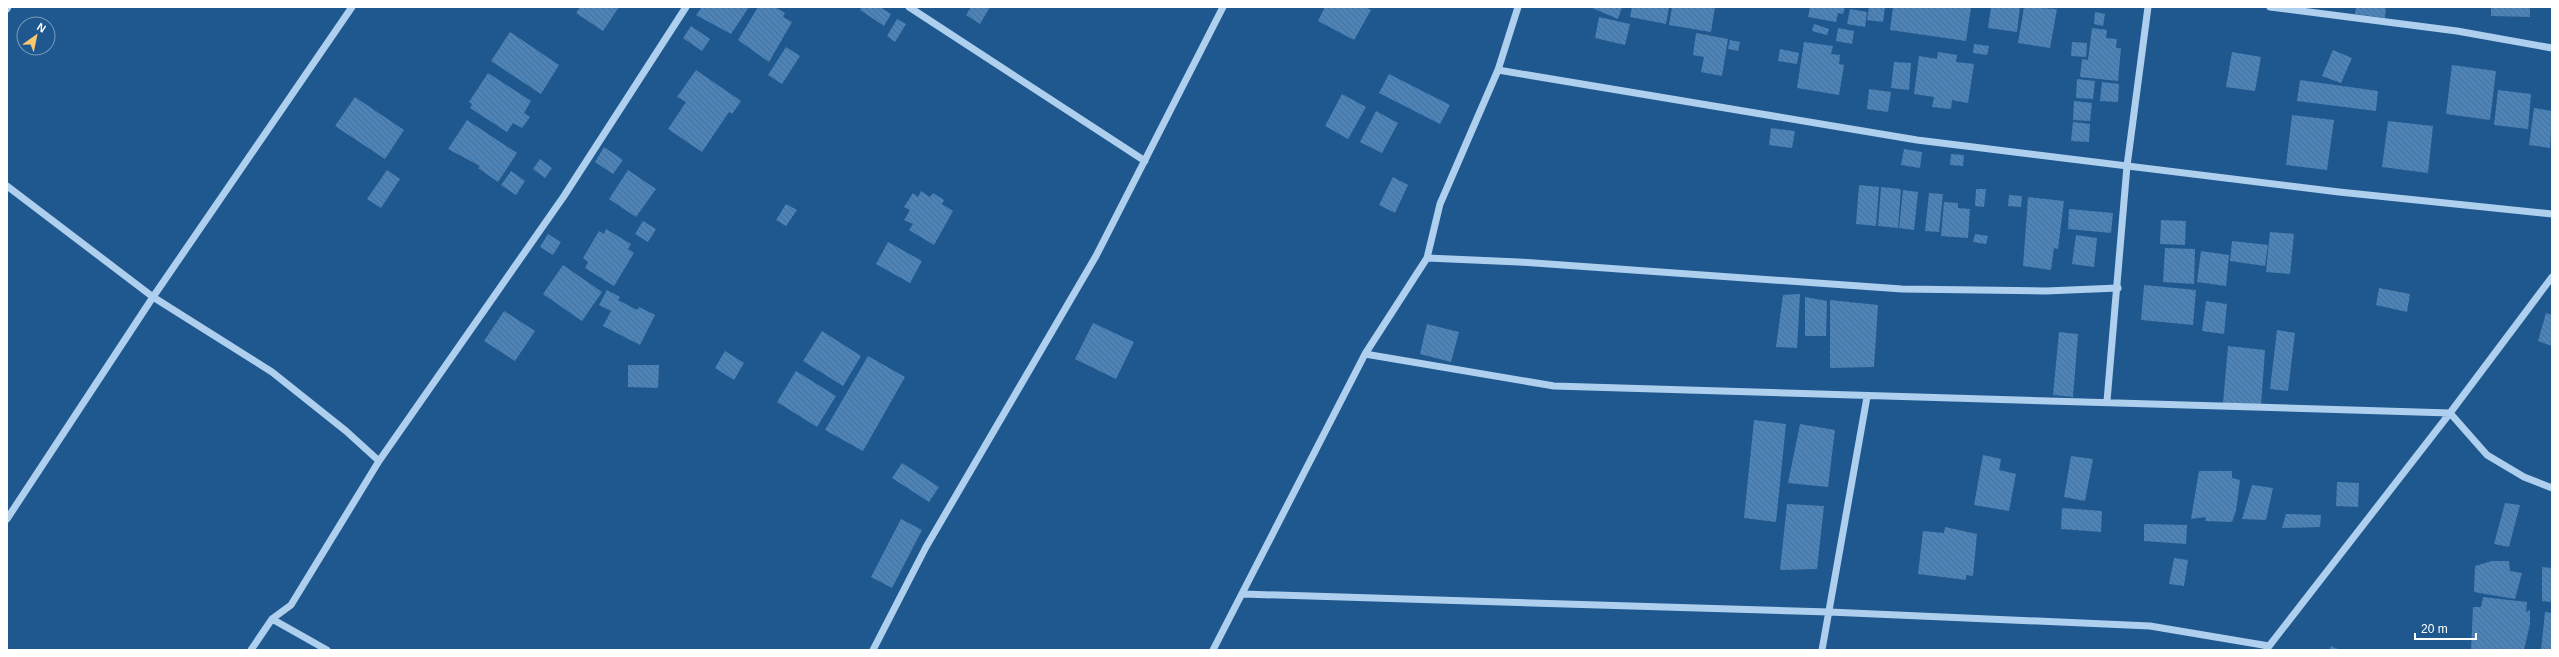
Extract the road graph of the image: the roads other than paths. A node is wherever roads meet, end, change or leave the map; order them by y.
1 (352, 7) edge
2 (686, 7) edge
3 (909, 7) edge
4 (1222, 7) edge
5 (1518, 7) edge
6 (2148, 7) edge
7 (2270, 7) edge
8 (2552, 48) edge
9 (1498, 70) junction
10 (1145, 161) junction
11 (2128, 166) junction
12 (7, 186) edge
13 (2552, 214) edge
14 (1427, 258) junction
15 (2552, 277) edge
16 (2118, 288) junction
17 (153, 297) junction
18 (1365, 354) junction
19 (1867, 397) junction
20 (2107, 402) junction
21 (2450, 413) junction
22 (379, 461) junction
23 (2552, 488) edge
24 (7, 519) edge
25 (1243, 594) junction
26 (1829, 612) junction
27 (272, 619) junction
28 (2267, 648) edge
29 (251, 650) edge
30 (327, 650) edge
31 (873, 650) edge
32 (1214, 650) edge
33 (1822, 650) edge

1 - 17 street
2 - 22 street
3 - 10 street
4 - 10 street
5 - 9 street
6 - 11 street
7 - 8 street
9 - 11 street
9 - 14 street
10 - 31 street
11 - 13 street
11 - 16 street
12 - 17 street
14 - 16 street
14 - 18 street
15 - 21 street
16 - 20 street
17 - 22 street
17 - 24 street
18 - 19 street
18 - 25 street
19 - 20 street
19 - 26 street
20 - 21 street
21 - 23 street
21 - 28 street
22 - 27 street
25 - 26 street
25 - 32 street
26 - 28 street
26 - 33 street
27 - 29 street
27 - 30 street

